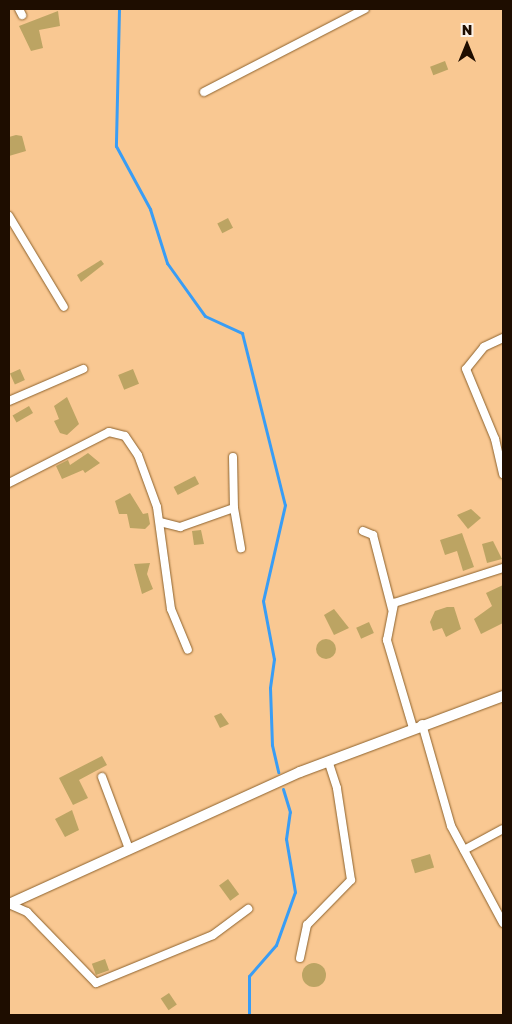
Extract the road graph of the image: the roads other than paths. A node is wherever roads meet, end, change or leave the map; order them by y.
1 (365, 9) edge
2 (204, 92) dead end
3 (9, 216) edge
4 (64, 307) dead end
5 (503, 338) edge
6 (83, 369) dead end
7 (9, 401) edge
8 (233, 457) dead end
9 (503, 474) edge
10 (9, 483) edge
11 (234, 508) junction
12 (160, 522) junction
13 (362, 531) dead end
14 (242, 548) dead end
15 (503, 568) edge
16 (392, 609) junction
17 (188, 650) dead end
18 (503, 696) edge
19 (418, 726) junction
20 (328, 761) junction
21 (102, 777) dead end
22 (503, 829) edge
23 (129, 848) junction
24 (464, 850) junction
25 (9, 904) edge
26 (248, 909) dead end
27 (503, 923) edge
28 (300, 958) dead end

1 - 2 street
3 - 4 street
5 - 9 street
6 - 7 street
8 - 11 street
10 - 12 street
11 - 12 street
11 - 14 street
12 - 17 street
13 - 16 street
15 - 16 street
16 - 19 street
18 - 19 street
19 - 20 street
19 - 24 street
20 - 23 street
20 - 28 street
21 - 23 street
22 - 24 street
23 - 25 street
24 - 27 street
25 - 26 street

